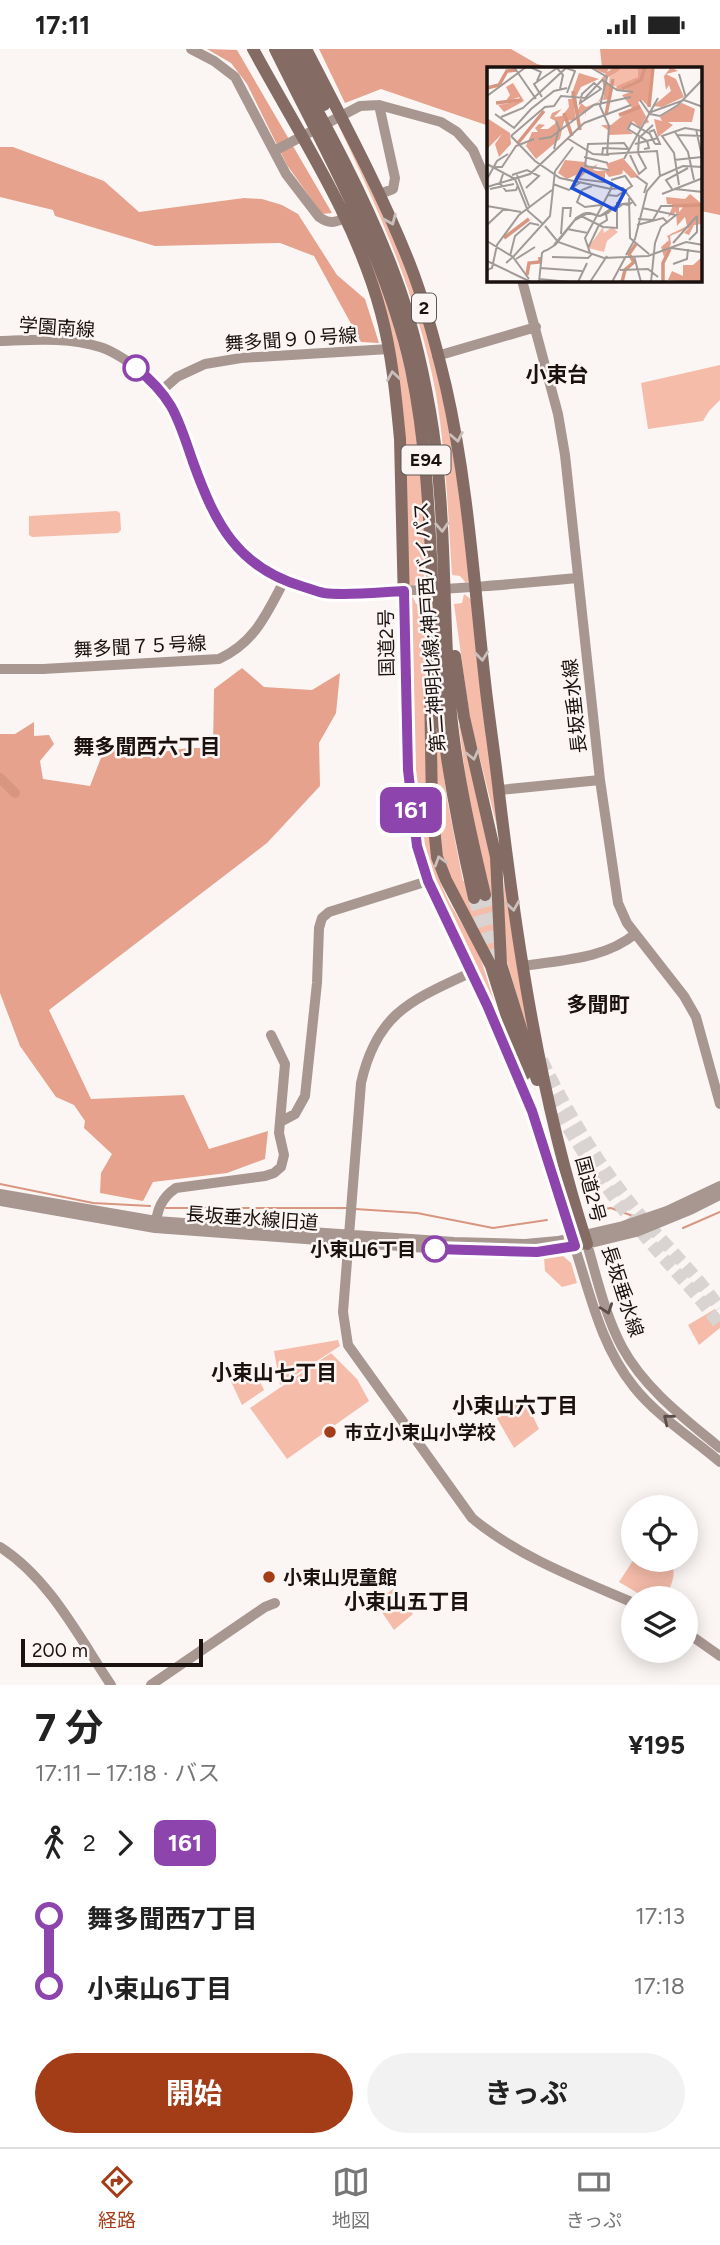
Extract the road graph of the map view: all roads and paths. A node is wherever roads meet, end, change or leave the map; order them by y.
1 (191, 49) edge
2 (253, 49) edge
3 (262, 49) edge
4 (275, 49) edge
5 (284, 49) edge
6 (296, 49) edge
7 (306, 49) edge
8 (379, 105) junction
9 (274, 151) junction
10 (487, 182) edge
11 (380, 194) junction
12 (350, 214) junction
13 (394, 273) junction
14 (524, 282) edge
15 (536, 327) junction
16 (0, 341) edge
17 (389, 349) junction
18 (437, 356) junction
19 (161, 391) junction
20 (430, 515) junction
21 (444, 566) junction
22 (577, 578) junction
23 (284, 581) junction
24 (470, 588) junction
25 (408, 591) junction
26 (0, 669) edge
27 (600, 780) junction
28 (499, 790) junction
29 (428, 881) junction
30 (635, 934) junction
31 (523, 966) junction
32 (472, 972) junction
33 (271, 1035) dead end
34 (720, 1104) edge
35 (280, 1122) junction
36 (555, 1133) junction
37 (545, 1149) junction
38 (720, 1186) edge
39 (0, 1194) edge
40 (720, 1195) edge
41 (0, 1201) edge
42 (155, 1225) junction
43 (349, 1239) junction
44 (579, 1241) junction
45 (720, 1448) edge
46 (720, 1462) edge
47 (0, 1547) edge
48 (0, 1553) edge
49 (621, 1597) edge
50 (275, 1603) dead end
51 (698, 1641) edge
52 (720, 1656) edge
53 (104, 1685) edge
54 (111, 1685) edge
55 (151, 1685) edge

1 - 9 street
2 - 12 highway, 国道2号 / 2
3 - 12 highway
4 - 12 highway, 第二神明北線;神戸西バイパス / E94
5 - 13 highway, 第二神明北線;神戸西バイパス / E94
6 - 13 highway
7 - 11 highway, 国道2号 / 2
8 - 9 street
8 - 10 street
8 - 11 street
9 - 12 street
11 -> 18 highway, 国道2号 / 2
12 - 17 highway, 国道2号 / 2
12 - 20 highway, 第二神明北線;神戸西バイパス / E94
13 -> 21 highway, 第二神明北線;神戸西バイパス / E94
14 - 15 street, 長坂垂水線
15 - 18 street
15 - 22 street, 長坂垂水線
16 - 19 street, 学園南線
17 - 19 street, 舞多聞９０号線
25 -> 17 highway, 国道2号 / 2
18 -> 24 highway, 国道2号 / 2
19 - 23 street, 学園南線
20 - 21 highway, 第二神明北線;神戸西バイパス / E94
37 -> 20 highway
21 -> 36 highway
22 - 24 street, 学園南線
22 - 27 street, 長坂垂水線
23 - 25 street, 学園南線
23 - 26 street, 舞多聞７５号線
24 - 25 street, 学園南線
24 -> 28 highway, 国道2号 / 2
25 - 29 highway, 国道2号 / 2
27 - 28 street
27 - 30 street, 長坂垂水線
28 -> 31 highway, 国道2号 / 2
29 - 32 highway, 国道2号 / 2
29 - 35 street
30 - 31 street
30 - 34 street, 長坂垂水線
31 - 36 highway, 国道2号 / 2
32 - 37 highway, 国道2号 / 2
32 - 43 street
33 - 35 street
35 - 42 street
36 - 44 highway, 国道2号 / 2
37 - 44 highway, 国道2号 / 2
38 - 44 street, 長坂垂水線
39 - 42 street, 長坂垂水線旧道
40 - 44 street, 長坂垂水線
41 - 42 street, 長坂垂水線旧道
42 - 43 street, 長坂垂水線旧道
43 - 44 street, 長坂垂水線旧道
43 - 49 street
44 -> 45 street, 長坂垂水線
46 -> 44 street, 長坂垂水線
47 - 54 street
48 - 53 street
50 - 55 street
51 - 52 street

